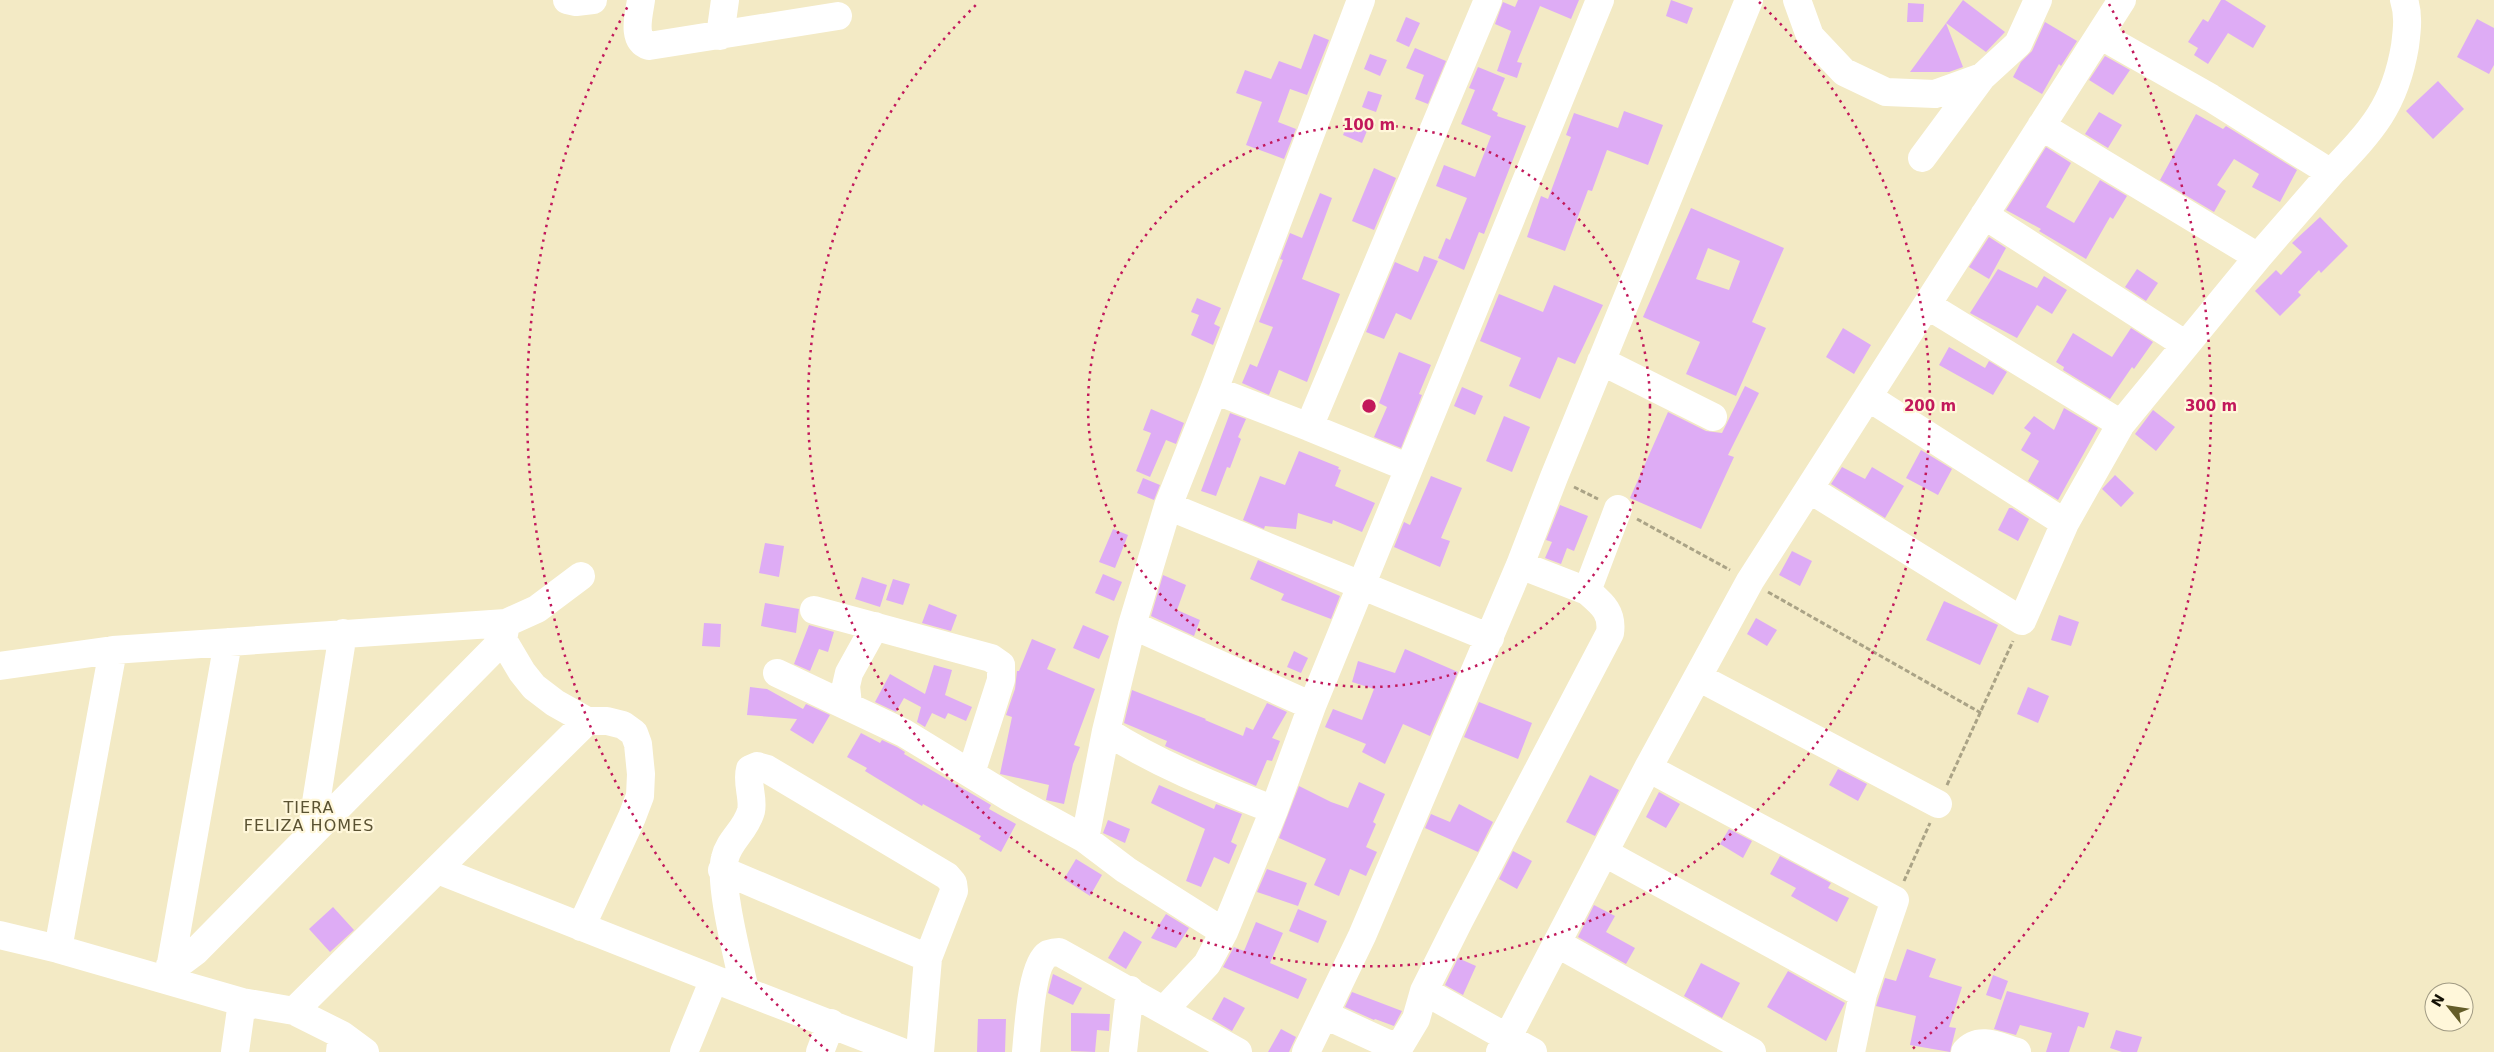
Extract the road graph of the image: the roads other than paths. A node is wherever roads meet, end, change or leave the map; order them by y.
1 (567, 0) edge
2 (593, 0) edge
3 (641, 0) edge
4 (725, 0) edge
5 (1361, 0) edge
6 (1488, 0) edge
7 (1600, 0) edge
8 (1749, 0) edge
9 (1797, 0) edge
10 (2038, 0) edge
11 (2122, 0) edge
12 (2404, 0) edge
13 (804, 10) edge
14 (838, 16) dead end
15 (2100, 35) junction
16 (720, 36) junction
17 (1982, 78) junction
18 (2041, 126) junction
19 (1922, 158) dead end
20 (2331, 173) junction
21 (1984, 215) junction
22 (2258, 257) junction
23 (1927, 305) junction
24 (2186, 345) junction
25 (1601, 361) junction
26 (1214, 390) junction
27 (1868, 397) junction
28 (1713, 417) dead end
29 (2121, 424) junction
30 (1309, 427) junction
31 (1409, 468) junction
32 (1809, 489) junction
33 (1168, 506) junction
34 (1618, 509) dead end
35 (2065, 523) junction
36 (1520, 566) junction
37 (580, 576) dead end
38 (1361, 584) junction
39 (1587, 591) junction
40 (814, 610) dead end
41 (1132, 625) junction
42 (875, 626) junction
43 (505, 631) junction
44 (344, 633) junction
45 (1490, 638) junction
46 (228, 642) junction
47 (113, 650) junction
48 (0, 666) edge
49 (777, 673) dead end
50 (1698, 677) junction
51 (848, 706) junction
52 (1312, 706) junction
53 (587, 721) junction
54 (1106, 732) junction
55 (1648, 768) junction
56 (970, 772) junction
57 (1938, 804) road end
58 (1274, 810) junction
59 (312, 834) junction
60 (1085, 839) junction
61 (1604, 854) junction
62 (438, 870) junction
63 (722, 870) junction
64 (581, 927) junction
65 (1224, 932) junction
66 (0, 935) edge
67 (1558, 944) junction
68 (58, 949) junction
69 (928, 958) junction
70 (169, 972) junction
71 (714, 979) junction
72 (1130, 990) junction
73 (745, 991) junction
74 (1424, 991) junction
75 (1863, 994) junction
76 (242, 1002) junction
77 (1164, 1010) junction
78 (294, 1012) junction
79 (1325, 1015) junction
80 (832, 1023) junction
81 (341, 1044) edge
82 (1504, 1045) edge
83 (235, 1052) edge
84 (364, 1052) edge
85 (684, 1052) edge
86 (820, 1052) edge
87 (902, 1052) edge
88 (920, 1052) edge
89 (1026, 1052) edge
90 (1123, 1052) edge
91 (1238, 1052) edge
92 (1306, 1052) edge
93 (1533, 1052) edge
94 (1752, 1052) edge
95 (1850, 1052) edge
96 (1965, 1052) edge
97 (2017, 1052) edge

1 - 2 street
3 - 16 street
4 - 16 street
5 - 26 street
6 - 30 street
7 - 31 street
8 - 25 street
9 - 17 street
10 - 17 street
11 - 15 street
12 - 20 street
13 - 14 street
13 - 16 street
15 - 18 street
15 - 20 street
17 - 19 street
18 - 21 street
18 - 22 street
20 - 22 street
21 - 23 street
21 - 24 street
22 - 24 street
23 - 27 street
23 - 29 street
24 - 29 street
25 - 28 street
25 - 36 street
26 - 30 street
26 - 33 street
27 - 32 street
27 - 35 street
29 - 35 street
30 - 31 street
31 - 38 street
32 - 35 street
32 - 50 street
33 - 38 street
33 - 41 street
34 - 39 street
36 - 39 street
36 - 45 street
37 - 43 street
38 - 45 street
38 - 52 street
39 - 74 street
40 - 42 street
41 - 52 street
41 - 54 street
42 - 51 street
42 - 56 street
43 - 44 street
43 - 53 street
43 - 59 street
44 - 46 street
44 - 59 street
45 - 79 street
46 - 47 street
46 - 70 street
47 - 48 street
47 - 68 street
49 - 51 street
50 - 55 street
50 - 57 street
51 - 56 street
52 - 58 street
53 - 62 street
53 - 64 street
54 - 58 street
54 - 60 street
55 - 61 street
55 - 75 street
56 - 60 street
58 - 65 street
59 - 70 street
60 - 65 street
61 - 67 street
61 - 75 street
62 - 64 street
62 - 78 street
63 - 69 street
63 - 69 street
63 - 73 street
64 - 71 street
65 - 77 street
66 - 68 street
67 - 82 street
67 - 94 street
68 - 70 street
69 - 88 street
70 - 76 street
71 - 73 street
71 - 85 street
72 - 77 street
72 - 89 street
72 - 90 street
73 - 80 street
74 - 79 street
74 - 82 street
75 - 95 street
76 - 78 street
76 - 83 street
77 - 91 street
78 - 81 street
79 - 92 street
80 - 86 street
80 - 87 street
81 - 84 street
82 - 93 street
96 - 97 street

